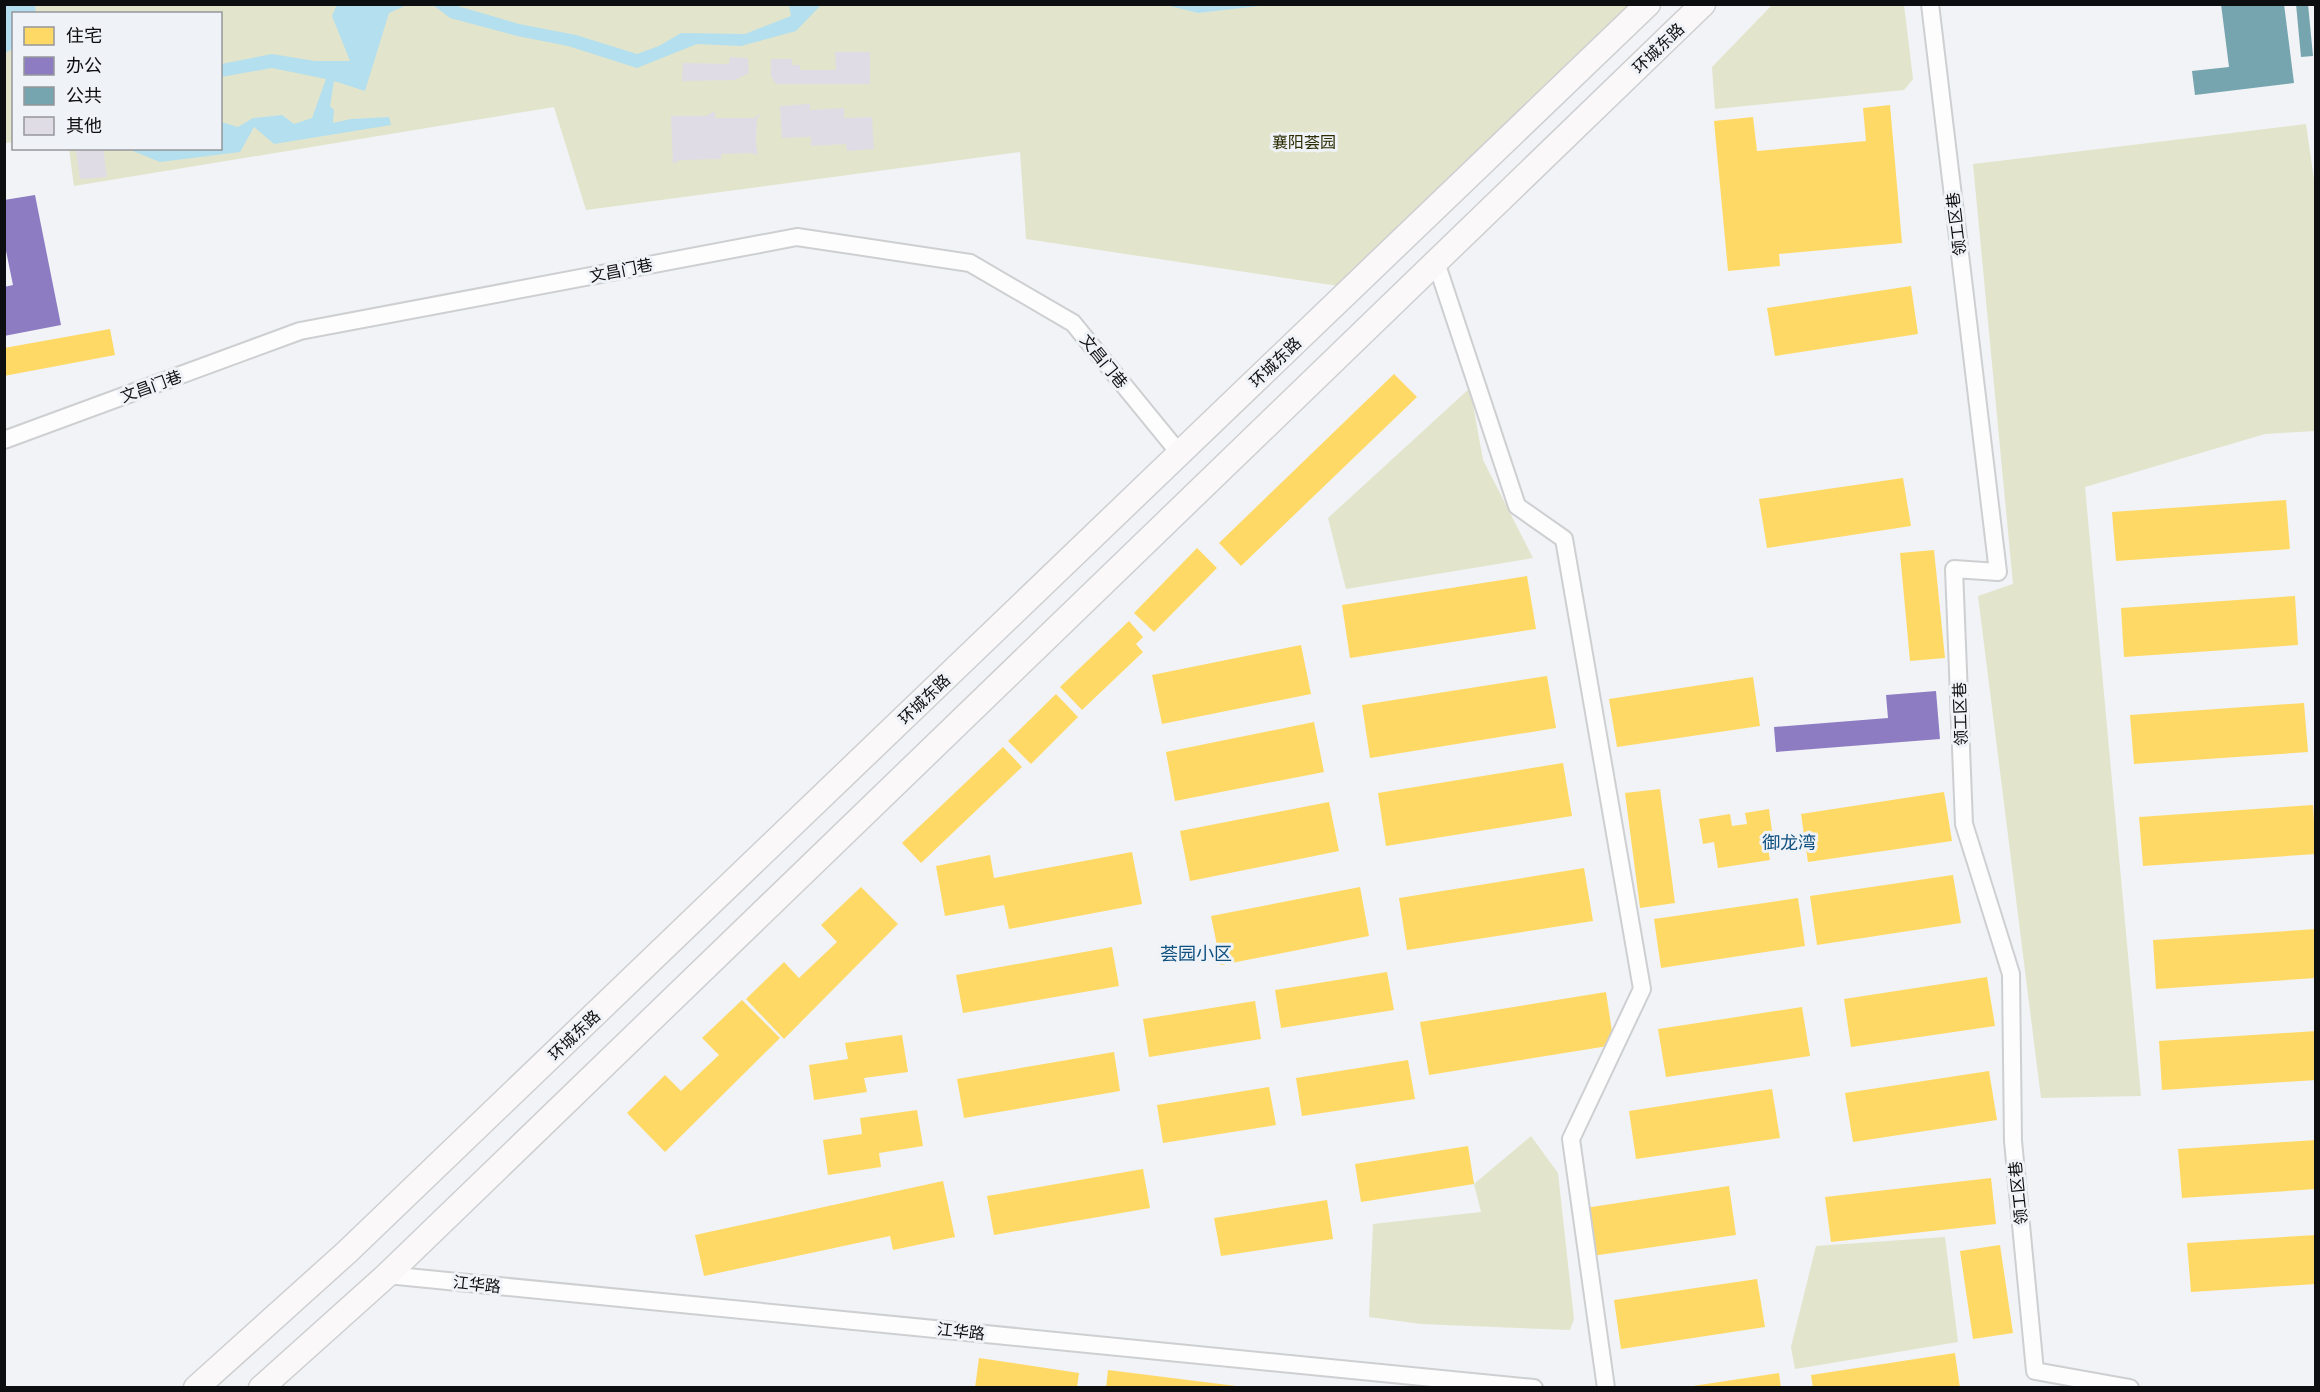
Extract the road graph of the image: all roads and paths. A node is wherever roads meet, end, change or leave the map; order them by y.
1 (1648, 4) edge
2 (1703, 4) edge
3 (1930, 4) edge
4 (1436, 262) junction
5 (4, 440) edge
6 (1180, 454) junction
7 (387, 1275) junction
8 (1527, 1387) edge
9 (196, 1388) edge
10 (261, 1388) edge
11 (1606, 1388) edge
12 (2130, 1388) edge

1 - 6 main road, 环城东路
2 - 4 main road, 环城东路
3 - 12 street, 领工区巷
4 - 7 main road, 环城东路
4 - 11 street
5 - 6 street, 文昌门巷
6 - 9 main road, 环城东路
7 - 8 street, 江华路
7 - 10 main road, 环城东路

